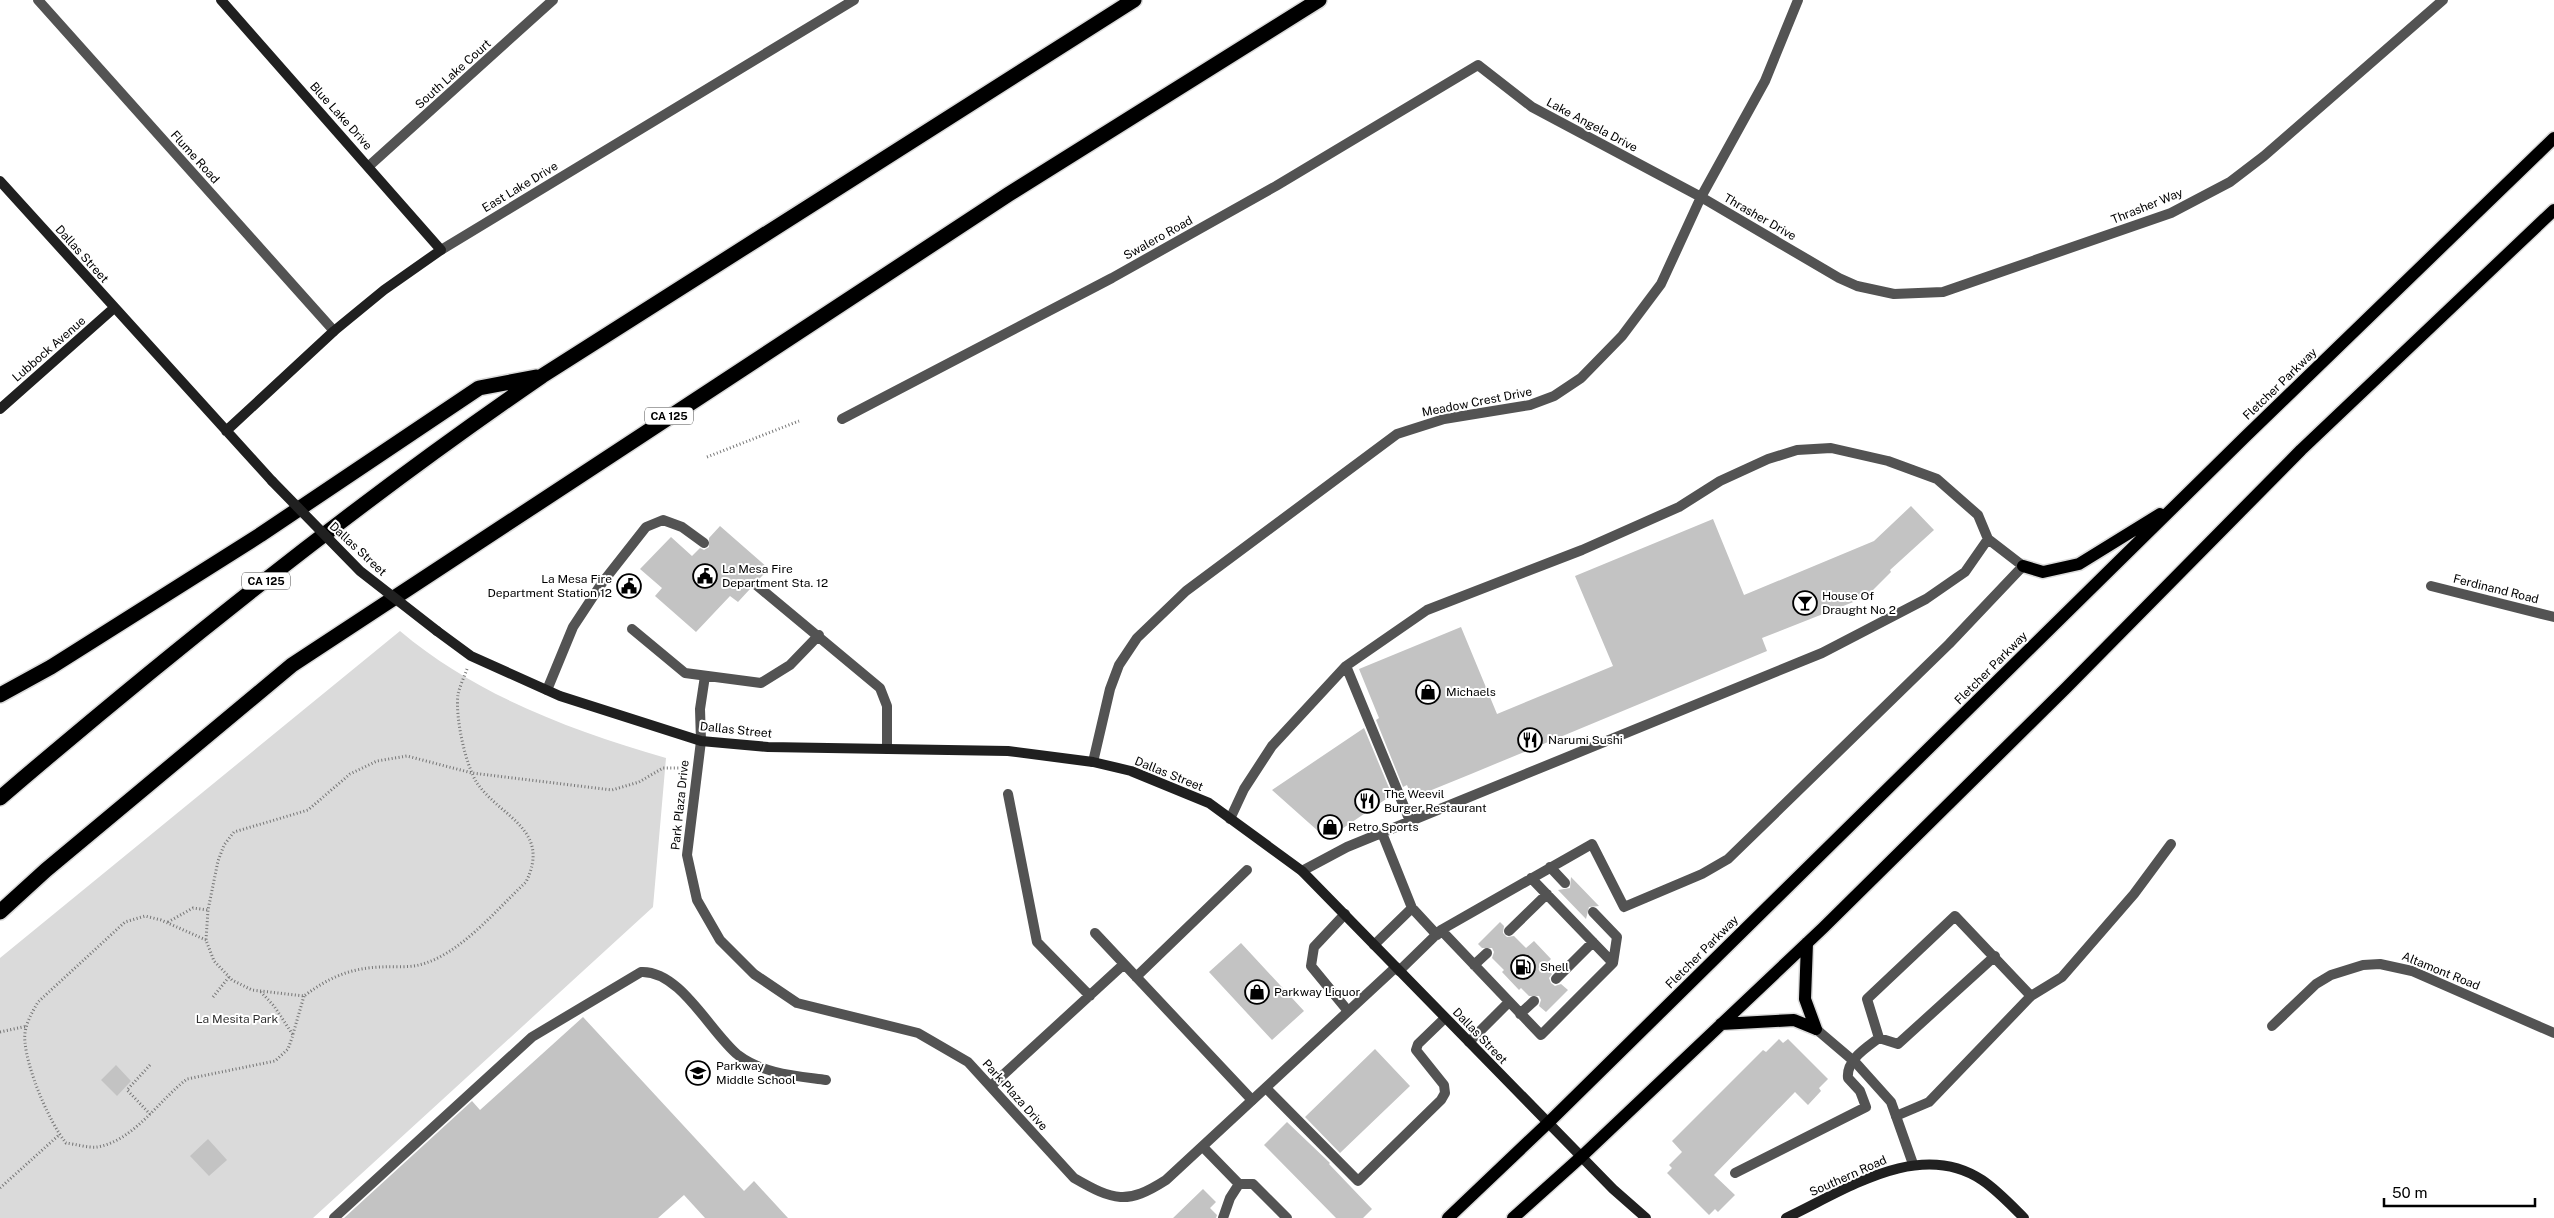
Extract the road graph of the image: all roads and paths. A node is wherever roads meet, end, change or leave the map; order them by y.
1 (38, 0) edge
2 (221, 0) edge
3 (553, 0) edge
4 (854, 0) edge
5 (1134, 0) edge
6 (1320, 0) edge
7 (1798, 0) edge
8 (2443, 0) edge
9 (1478, 65) joint
10 (2554, 138) edge
11 (369, 166) junction
12 (0, 181) edge
13 (1701, 197) junction
14 (2554, 210) edge
15 (441, 250) junction
16 (1807, 258) joint
17 (114, 308) junction
18 (334, 331) junction
19 (542, 376) junction
20 (0, 409) edge
21 (842, 419) dead end
22 (800, 421) dead end
23 (226, 430) junction
24 (707, 457) dead end
25 (2177, 504) junction
26 (1988, 539) junction
27 (704, 543) dead end
28 (2023, 566) junction
29 (755, 584) dead end
30 (2431, 586) dead end
31 (2554, 617) edge
32 (632, 629) dead end
33 (819, 635) junction
34 (471, 656) junction
35 (1346, 666) junction
36 (705, 676) junction
37 (547, 690) junction
38 (0, 695) edge
39 (701, 741) junction
40 (887, 749) junction
41 (1093, 762) junction
42 (696, 767) junction
43 (472, 773) junction
44 (1008, 794) dead end
45 (0, 798) edge
46 (1230, 819) junction
47 (1410, 821) junction
48 (1382, 832) junction
49 (2171, 844) dead end
50 (1550, 867) junction
51 (46, 870) junction
52 (1247, 870) dead end
53 (1302, 871) junction
54 (1531, 878) junction
55 (1565, 883) dead end
56 (1548, 894) junction
57 (1412, 908) junction
58 (208, 910) junction
59 (0, 912) edge
60 (1593, 912) dead end
61 (1345, 914) junction
62 (0, 918) edge
63 (167, 923) junction
64 (1510, 931) dead end
65 (1439, 932) junction
66 (1095, 933) dead end
67 (206, 940) junction
68 (1593, 942) junction
69 (1807, 943) junction
70 (1374, 945) junction
71 (1487, 953) dead end
72 (1994, 956) junction
73 (1613, 963) junction
74 (1124, 964) junction
75 (1474, 965) junction
76 (1398, 969) junction
77 (229, 976) junction
78 (1136, 977) junction
79 (1556, 979) dead end
80 (260, 991) junction
81 (304, 996) junction
82 (1090, 996) junction
83 (2031, 996) junction
84 (213, 998) dead end
85 (1534, 1001) dead end
86 (1509, 1002) junction
87 (1348, 1011) junction
88 (1520, 1014) junction
89 (1445, 1018) junction
90 (1721, 1024) junction
91 (27, 1026) junction
92 (2272, 1026) dead end
93 (1816, 1029) junction
94 (0, 1032) edge
95 (2554, 1033) edge
96 (293, 1035) junction
97 (1879, 1038) junction
98 (1469, 1042) junction
99 (1853, 1060) junction
100 (150, 1065) dead end
101 (826, 1080) dead end
102 (991, 1086) junction
103 (1266, 1088) junction
104 (1252, 1100) junction
105 (150, 1114) junction
106 (1896, 1116) junction
107 (1548, 1123) junction
108 (59, 1135) junction
109 (1203, 1146) junction
110 (1581, 1157) junction
111 (1913, 1164) junction
112 (1735, 1173) dead end
113 (1239, 1184) junction
114 (0, 1188) edge
115 (334, 1218) edge
116 (1223, 1218) edge
117 (1287, 1218) edge
118 (1448, 1218) edge
119 (1512, 1218) edge
120 (1646, 1218) edge
121 (1786, 1218) edge
122 (2024, 1218) edge

1 - 18 street, Flume Road
2 - 11 street, Blue Lake Drive
3 - 11 street, South Lake Court
4 - 15 street, East Lake Drive
5 - 19 highway, CA 125
6 - 51 highway, CA 125
7 - 13 street, Meadow Crest Drive
8 - 16 street, Thrasher Way
9 - 13 street, Lake Angela Drive
9 - 21 street, Swalero Road
10 - 25 main road, Fletcher Parkway
11 - 15 street, Blue Lake Drive
12 - 17 street, Dallas Street
13 - 16 street, Thrasher Drive
13 - 41 street, Meadow Crest Drive
14 - 69 main road
15 - 18 street, East Lake Drive
17 - 20 street, Lubbock Avenue
17 - 23 street, Dallas Street
18 - 23 street, East Lake Drive
19 - 38 highway
19 - 45 highway, CA 125
22 - 24 path
23 - 34 street, Dallas Street, bridge
25 - 28 main road
25 - 107 main road, Fletcher Parkway
26 - 28 street
26 - 35 street
26 - 47 street
27 - 37 street
28 - 50 street, Park Plaza Drive
29 - 33 street
30 - 31 street, Ferdinand Road
32 - 36 street
33 - 36 street
33 - 40 street
34 - 37 street, Dallas Street
34 - 43 path
35 - 46 street
35 - 47 street
36 - 39 street, Park Plaza Drive
37 - 39 street, Dallas Street
39 - 40 street, Dallas Street
39 - 42 street, Park Plaza Drive
40 - 41 street, Dallas Street
41 - 46 street, Dallas Street
42 - 43 path
42 - 102 street, Park Plaza Drive
43 - 58 path
43 - 81 path
44 - 82 street
46 - 53 street, Dallas Street
47 - 48 street
48 - 53 street
48 - 57 street
49 - 83 street
50 - 54 street, Park Plaza Drive
50 - 55 street
51 - 59 highway, CA 125
51 - 62 highway
52 - 78 street
53 - 61 street, Dallas Street
54 - 56 street
54 - 65 street, Park Plaza Drive
56 - 64 street
56 - 68 street
57 - 65 street
57 - 70 street
58 - 63 path
58 - 67 path
60 - 73 street
61 - 70 street, Dallas Street
61 - 87 street
63 - 67 path
63 - 91 path
65 - 75 street
65 - 76 street, Park Plaza Drive
66 - 74 street
67 - 77 path
68 - 73 street
68 - 79 street
69 - 90 main road
69 - 93 main road
70 - 76 street, Dallas Street
71 - 75 street
72 - 83 street
72 - 97 street
72 - 97 street
73 - 88 street
74 - 78 street
74 - 82 street
75 - 86 street
76 - 87 street, Park Plaza Drive
76 - 89 street, Dallas Street
77 - 80 path
77 - 84 path
78 - 104 street
80 - 81 path
80 - 96 path
81 - 96 path
82 - 102 street
83 - 106 street
85 - 88 street
86 - 88 street
86 - 98 street
87 - 103 street, Park Plaza Drive
89 - 98 street, Dallas Street
89 - 103 street
90 - 93 main road
90 - 110 main road
91 - 94 path
91 - 108 path
92 - 95 street, Altamont Road
93 - 99 street
96 - 105 path
97 - 99 street
98 - 107 street, Dallas Street
99 - 106 street
99 - 112 street
100 - 105 path
101 - 115 street
102 - 109 street, Park Plaza Drive
103 - 104 street, Park Plaza Drive
104 - 109 street, Park Plaza Drive
105 - 108 path
106 - 111 street
107 - 110 street
107 - 118 main road, Fletcher Parkway
108 - 114 path
109 - 113 street
110 - 119 main road
110 - 120 street
111 - 121 street, Southern Road
111 - 122 street, Southern Road
113 - 116 street
113 - 117 street

